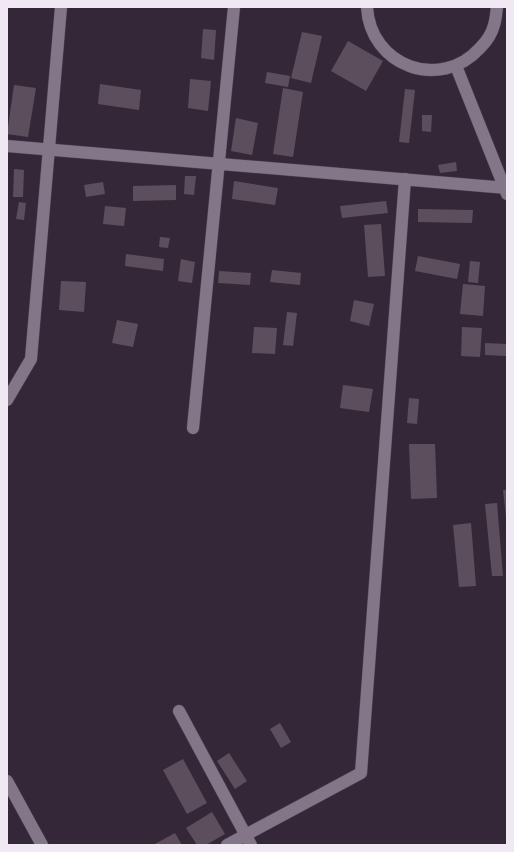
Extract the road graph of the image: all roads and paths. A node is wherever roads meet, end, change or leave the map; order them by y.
1 (61, 7) edge
2 (234, 7) edge
3 (367, 7) edge
4 (497, 7) edge
5 (456, 66) junction
6 (7, 146) edge
7 (49, 149) junction
8 (219, 163) junction
9 (405, 179) junction
10 (506, 190) edge
11 (7, 400) edge
12 (193, 428) dead end
13 (179, 711) dead end
14 (7, 781) edge
15 (248, 840) edge
16 (42, 845) edge
17 (227, 845) edge

1 - 7 street
2 - 8 street
3 - 5 street
4 - 5 street
5 - 10 street
6 - 7 street
7 - 8 street
7 - 11 street
8 - 9 street
8 - 12 street
9 - 10 street
9 - 15 street
13 - 15 street
14 - 16 street
15 - 17 street

